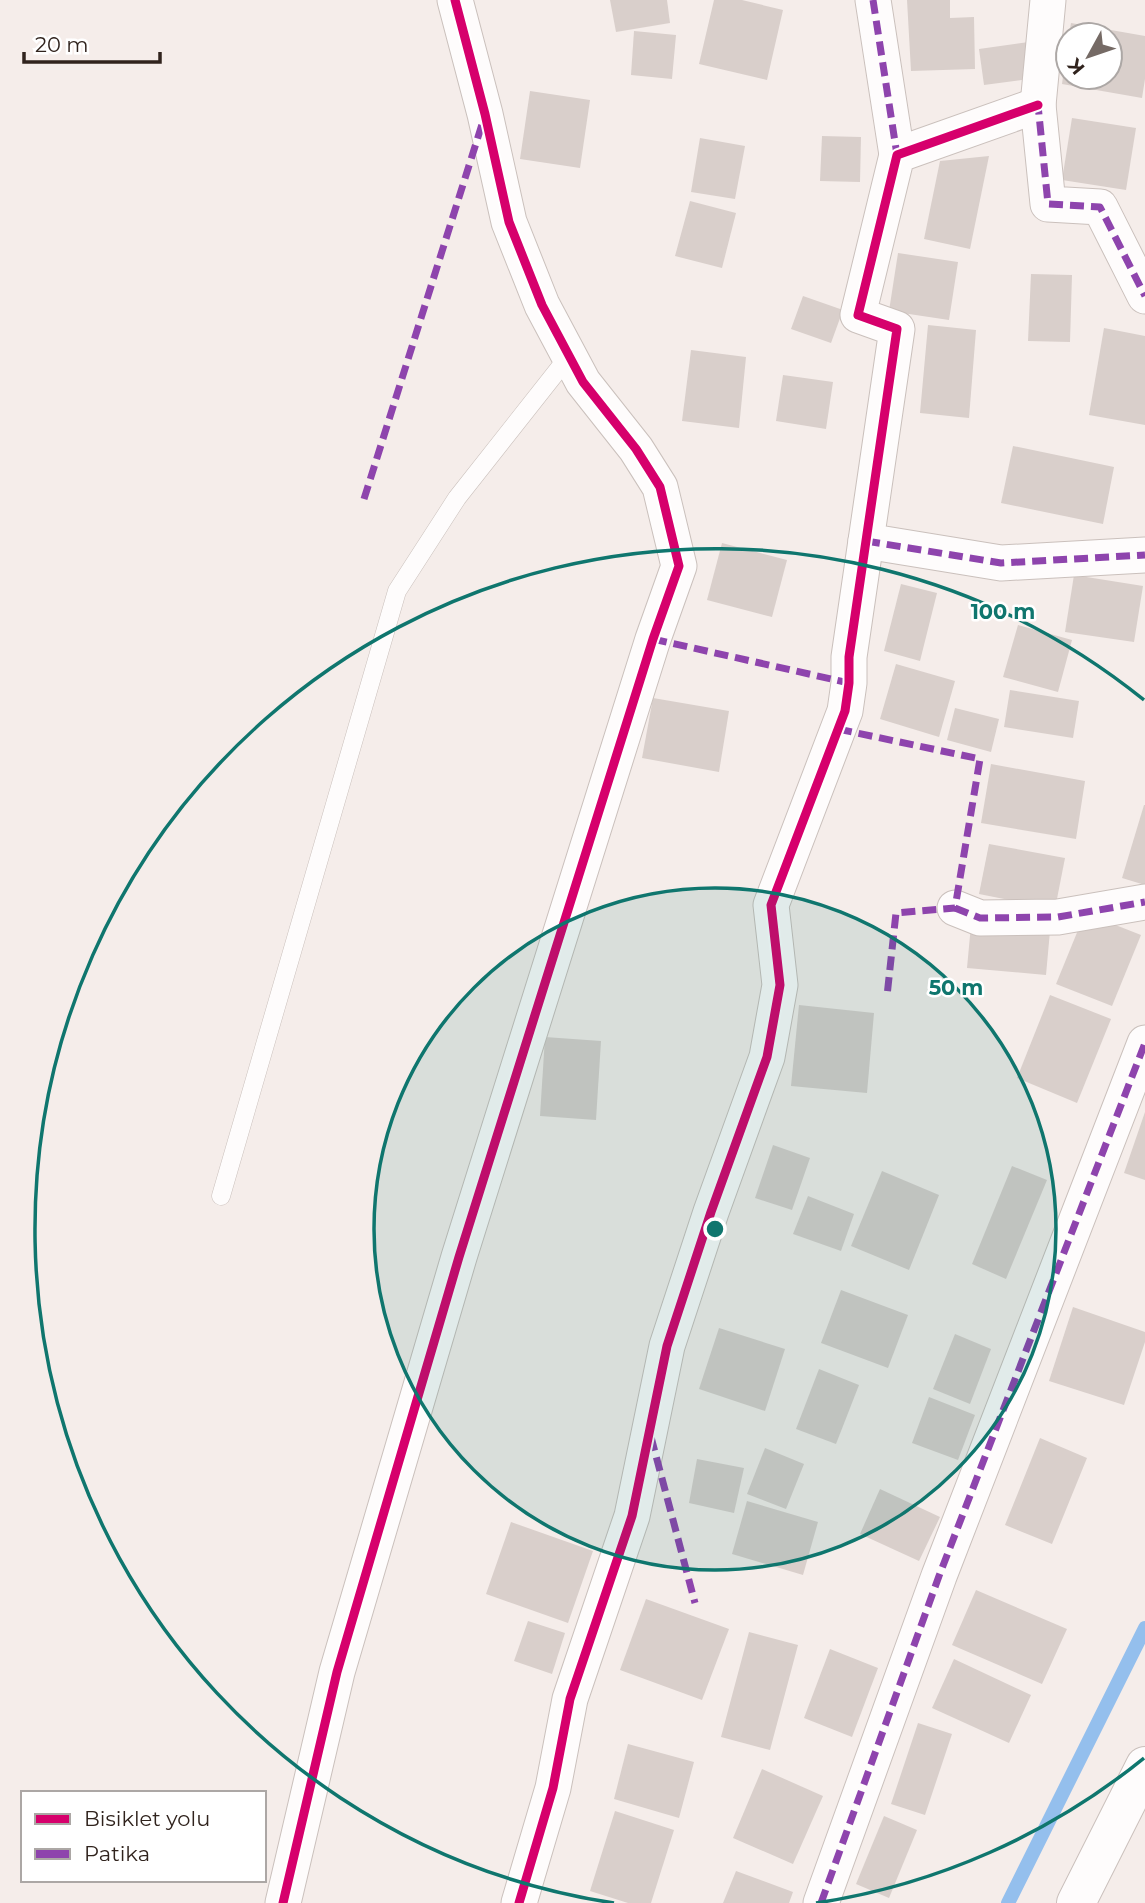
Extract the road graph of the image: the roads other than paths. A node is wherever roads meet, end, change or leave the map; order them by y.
1 (455, 0) edge
2 (873, 0) edge
3 (1048, 0) edge
4 (1038, 105) junction
5 (897, 155) junction
6 (1145, 296) edge
7 (569, 356) junction
8 (866, 541) junction
9 (1145, 555) edge
10 (1145, 902) edge
11 (955, 908) dead end
12 (1145, 1042) edge
13 (221, 1196) dead end
14 (1145, 1766) edge
15 (283, 1903) edge
16 (519, 1903) edge
17 (821, 1903) edge
18 (1076, 1903) edge

1 - 7 street
2 - 5 street
3 - 4 street
4 - 5 street
4 - 6 street
5 - 8 street
7 - 13 lane
7 - 15 street
8 - 9 street
8 - 16 street
10 - 11 street
12 - 17 street
14 - 18 street

